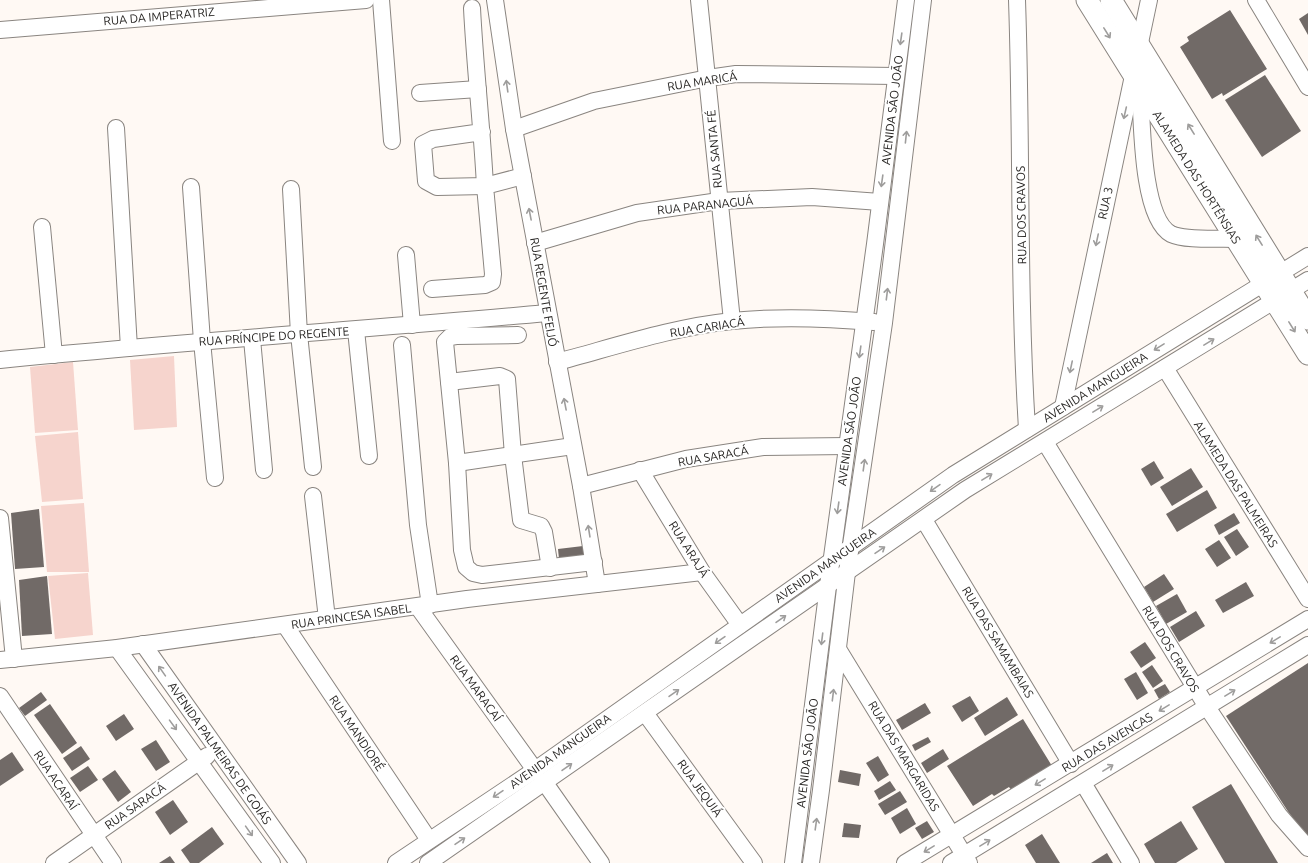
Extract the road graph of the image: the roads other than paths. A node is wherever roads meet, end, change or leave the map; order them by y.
1 (366, 0) edge
2 (381, 0) edge
3 (495, 0) edge
4 (699, 0) edge
5 (906, 0) edge
6 (923, 0) edge
7 (1016, 0) edge
8 (1087, 0) edge
9 (1111, 0) edge
10 (1149, 0) edge
11 (1256, 0) edge
12 (234, 5) edge
13 (472, 8) dead end
14 (0, 30) edge
15 (1139, 46) junction
16 (896, 76) junction
17 (708, 78) junction
18 (1137, 81) junction
19 (1308, 87) edge
20 (478, 89) junction
21 (420, 93) dead end
22 (116, 128) dead end
23 (514, 128) junction
24 (482, 132) junction
25 (392, 142) dead end
26 (523, 176) junction
27 (485, 186) junction
28 (191, 187) dead end
29 (292, 189) dead end
30 (719, 202) junction
31 (880, 202) junction
32 (42, 227) dead end
33 (1236, 239) junction
34 (535, 243) junction
35 (406, 255) dead end
36 (1308, 256) edge
37 (1272, 278) junction
38 (1308, 280) edge
39 (432, 289) dead end
40 (1283, 296) junction
41 (548, 313) junction
42 (1308, 319) edge
43 (732, 321) junction
44 (864, 321) junction
45 (884, 323) junction
46 (412, 325) junction
47 (356, 330) junction
48 (299, 334) junction
49 (518, 335) dead end
50 (252, 339) junction
51 (202, 341) junction
52 (402, 345) dead end
53 (129, 348) junction
54 (1308, 354) edge
55 (54, 355) junction
56 (0, 360) edge
57 (557, 362) junction
58 (1165, 368) junction
59 (448, 382) junction
60 (1063, 407) junction
61 (1027, 429) junction
62 (1044, 442) junction
63 (573, 446) junction
64 (847, 446) junction
65 (513, 455) junction
66 (369, 456) dead end
67 (457, 463) junction
68 (313, 467) dead end
69 (264, 470) dead end
70 (640, 470) junction
71 (214, 478) dead end
72 (581, 486) junction
73 (313, 496) dead end
74 (0, 518) edge
75 (924, 520) junction
76 (852, 545) junction
77 (831, 560) junction
78 (594, 562) junction
79 (550, 568) junction
80 (702, 572) junction
81 (848, 572) junction
82 (597, 584) junction
83 (828, 586) junction
84 (1308, 599) edge
85 (424, 606) junction
86 (327, 619) junction
87 (1308, 619) edge
88 (285, 625) junction
89 (740, 625) junction
90 (143, 644) junction
91 (1308, 645) edge
92 (117, 648) junction
93 (838, 649) junction
94 (1243, 659) junction
95 (7, 660) edge
96 (1255, 677) junction
97 (1195, 689) junction
98 (0, 696) edge
99 (1207, 707) junction
100 (645, 713) junction
101 (217, 749) junction
102 (199, 761) junction
103 (1071, 764) junction
104 (535, 770) junction
105 (1083, 782) junction
106 (545, 783) junction
107 (1017, 796) junction
108 (1026, 817) junction
109 (94, 835) junction
110 (952, 835) junction
111 (429, 840) junction
112 (1308, 848) edge
113 (437, 861) edge
114 (963, 861) edge
115 (54, 863) edge
116 (113, 863) edge
117 (272, 863) edge
118 (298, 863) edge
119 (396, 863) edge
120 (601, 863) edge
121 (754, 863) edge
122 (793, 863) edge
123 (811, 863) edge
124 (905, 863) edge
125 (1131, 863) edge

1 - 12 street, RUA DA IMPERATRIZ
2 - 25 street
23 -> 3 street, RUA REGENTE FEIJÓ
4 - 17 street, RUA SANTA FÉ
5 -> 16 street, AVENIDA SÃO JOÃO
45 -> 6 street, AVENIDA SÃO JOÃO
7 - 61 street, RUA DOS CRAVOS
8 -> 18 main road, ALAMEDA DAS HORTÊNSIAS
9 - 15 main road, ALAMEDA DAS HORTÊNSIAS
10 - 15 street, RUA 3
11 - 19 street
12 - 14 street, RUA DA IMPERATRIZ
13 - 20 street
15 - 18 street, RUA 3
37 -> 15 main road, ALAMEDA DAS HORTÊNSIAS
16 - 17 street, RUA MARICÁ
16 -> 31 street, AVENIDA SÃO JOÃO
17 - 23 street, RUA MARICÁ
17 - 30 street, RUA SANTA FÉ
18 - 33 main road, ALAMEDA DAS HORTÊNSIAS
18 - 33 street
18 -> 60 street, RUA 3
20 - 21 street
20 - 24 street
22 - 53 street
23 - 26 street, RUA REGENTE FEIJÓ
24 - 27 street
24 - 27 street
26 - 27 street
34 -> 26 street, RUA REGENTE FEIJÓ
27 - 39 street
28 - 51 street
29 - 48 street
30 - 31 street, RUA PARANAGUÁ
30 - 34 street, RUA PARANAGUÁ
30 - 43 street, RUA SANTA FÉ
31 - 44 street, AVENIDA SÃO JOÃO
32 - 55 street
33 - 37 main road, ALAMEDA DAS HORTÊNSIAS
34 - 41 street, RUA REGENTE FEIJÓ
35 - 46 street
36 - 37 street, AVENIDA MANGUEIRA
37 - 40 main road, ALAMEDA DAS HORTÊNSIAS
37 -> 60 street, AVENIDA MANGUEIRA
38 - 40 street, AVENIDA MANGUEIRA
40 - 42 main road, ALAMEDA DAS HORTÊNSIAS
40 -> 54 main road, ALAMEDA DAS HORTÊNSIAS
58 -> 40 street, AVENIDA MANGUEIRA
41 - 46 street, RUA PRÍNCIPE DO REGENTE
41 - 57 street, RUA REGENTE FEIJÓ
43 - 44 street, RUA CARIACÁ
43 - 57 street, RUA CARIACÁ
44 - 45 street, RUA CARIACÁ
44 -> 64 street, AVENIDA SÃO JOÃO
76 -> 45 street, AVENIDA SÃO JOÃO
46 - 47 street, RUA PRÍNCIPE DO REGENTE
47 - 48 street, RUA PRÍNCIPE DO REGENTE
47 - 66 street
48 - 50 street, RUA PRÍNCIPE DO REGENTE
48 - 68 street
49 - 59 street
50 - 51 street, RUA PRÍNCIPE DO REGENTE
50 - 69 street
51 - 53 street, RUA PRÍNCIPE DO REGENTE
51 - 71 street
52 - 85 street
53 - 55 street, RUA PRÍNCIPE DO REGENTE
55 - 56 street, RUA PRÍNCIPE DO REGENTE
63 -> 57 street, RUA REGENTE FEIJÓ
62 -> 58 street, AVENIDA MANGUEIRA
58 - 84 street, ALAMEDA DAS PALMEIRAS
59 - 65 street
59 - 67 street
60 - 61 street, AVENIDA MANGUEIRA
61 -> 76 street, AVENIDA MANGUEIRA
75 -> 62 street, AVENIDA MANGUEIRA
62 - 97 street, RUA DOS CRAVOS
63 - 65 street
63 - 72 street, RUA REGENTE FEIJÓ
64 - 70 street, RUA SARACÁ
64 -> 77 street, AVENIDA SÃO JOÃO
65 - 67 street
65 - 79 street
67 - 79 street
70 - 72 street, RUA SARACÁ
70 - 80 street, RUA ARAJÁ
78 -> 72 street, RUA REGENTE FEIJÓ
73 - 86 street
74 - 95 street
81 -> 75 street, AVENIDA MANGUEIRA
75 - 103 street, RUA DAS SAMAMBAIAS
76 - 77 street, AVENIDA MANGUEIRA
76 - 81 street, AVENIDA SÃO JOÃO
77 - 83 street, AVENIDA SÃO JOÃO
77 - 89 street, AVENIDA MANGUEIRA
78 - 79 street
78 - 82 street, RUA REGENTE FEIJÓ
80 - 82 street, RUA PRINCESA ISABEL
80 - 89 street, RUA ARAJÁ
81 - 83 street, AVENIDA MANGUEIRA
81 - 93 street, AVENIDA SÃO JOÃO
82 - 85 street, RUA PRINCESA ISABEL
100 -> 83 street, AVENIDA MANGUEIRA
83 -> 122 street, AVENIDA SÃO JOÃO
85 - 86 street, RUA PRINCESA ISABEL
85 - 104 street, RUA MARACAÍ
86 - 88 street, RUA PRINCESA ISABEL
87 -> 94 street, RUA DAS AVENCAS
88 - 90 street, RUA PRINCESA ISABEL
88 - 111 street, RUA MANDIORÉ
89 -> 104 street, AVENIDA MANGUEIRA
90 - 92 street, RUA PRINCESA ISABEL
101 -> 90 street, AVENIDA PALMEIRAS DE GOIÁS
91 - 96 street, RUA DAS AVENCAS
92 - 95 street, RUA PRINCESA ISABEL
92 -> 102 street, AVENIDA PALMEIRAS DE GOIÁS
93 - 110 street, RUA DAS MARGARIDAS
123 -> 93 street, AVENIDA SÃO JOÃO
94 - 96 street
94 - 97 street, RUA DAS AVENCAS
99 -> 96 street, RUA DAS AVENCAS
97 - 99 street, RUA DOS CRAVOS
97 -> 103 street, RUA DAS AVENCAS
98 - 109 street, RUA ACARAÍ
105 -> 99 street, RUA DAS AVENCAS
99 - 112 street, RUA DOS CRAVOS
106 -> 100 street, AVENIDA MANGUEIRA
100 - 121 street, RUA JEQUIÁ
101 - 102 street, RUA SARACÁ
101 - 118 street, AVENIDA PALMEIRAS DE GOIÁS
102 - 109 street, RUA SARACÁ
102 -> 117 street, AVENIDA PALMEIRAS DE GOIÁS
103 -> 107 street, RUA DAS AVENCAS
104 -> 111 street, AVENIDA MANGUEIRA
105 - 108 street, RUA DAS AVENCAS
105 - 125 street
113 -> 106 street, AVENIDA MANGUEIRA
106 - 120 street
107 - 108 street
107 - 110 street, RUA DAS AVENCAS
114 -> 108 street, RUA DAS AVENCAS
109 - 115 street, RUA SARACÁ
109 - 116 street, RUA ACARAÍ
110 - 114 street, RUA DAS MARGARIDAS
110 -> 124 street, RUA DAS AVENCAS
111 - 119 street, AVENIDA MANGUEIRA

